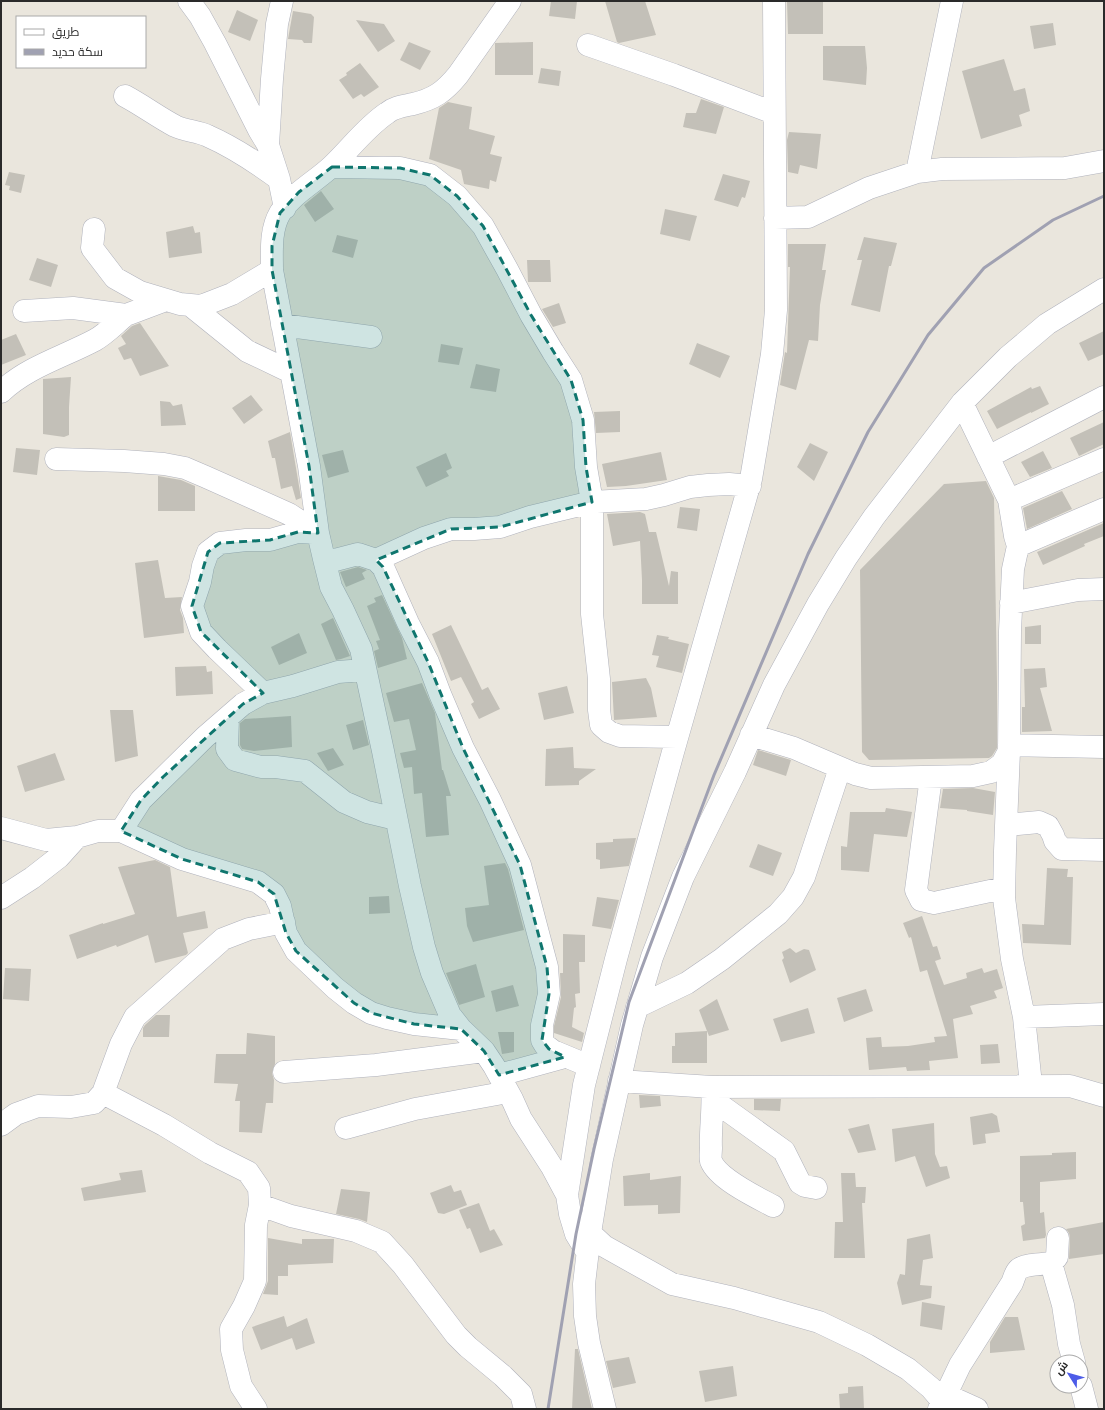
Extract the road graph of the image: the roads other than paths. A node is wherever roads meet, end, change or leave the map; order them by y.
1 (189, 1) edge
2 (282, 1) edge
3 (774, 1) edge
4 (952, 1) edge
5 (501, 4) edge
6 (588, 44) dead end
7 (125, 96) dead end
8 (774, 113) junction
9 (268, 145) junction
10 (1104, 162) edge
11 (332, 167) junction
12 (917, 172) junction
13 (279, 179) junction
14 (285, 208) junction
15 (775, 218) junction
16 (94, 229) dead end
17 (272, 270) junction
18 (1104, 289) edge
19 (166, 300) junction
20 (190, 305) junction
21 (24, 311) dead end
22 (126, 315) junction
23 (282, 325) junction
24 (371, 337) dead end
25 (291, 372) junction
26 (1, 392) edge
27 (1104, 397) edge
28 (962, 403) junction
29 (988, 457) junction
30 (56, 459) dead end
31 (1104, 459) edge
32 (750, 486) junction
33 (1009, 500) junction
34 (592, 502) junction
35 (1104, 509) edge
36 (318, 533) junction
37 (1018, 546) junction
38 (324, 559) junction
39 (376, 560) junction
40 (1104, 589) edge
41 (1012, 603) junction
42 (364, 670) junction
43 (263, 693) junction
44 (228, 718) junction
45 (751, 735) junction
46 (677, 737) junction
47 (1104, 747) edge
48 (1009, 748) junction
49 (840, 768) junction
50 (931, 777) junction
51 (396, 819) junction
52 (1006, 824) junction
53 (1, 828) edge
54 (121, 830) junction
55 (77, 837) junction
56 (1104, 850) edge
57 (1004, 888) junction
58 (1, 898) edge
59 (284, 922) junction
60 (637, 1007) junction
61 (1104, 1014) edge
62 (1024, 1017) junction
63 (461, 1029) junction
64 (484, 1051) junction
65 (565, 1057) junction
66 (589, 1066) junction
67 (284, 1072) dead end
68 (619, 1082) junction
69 (503, 1084) junction
70 (1031, 1085) junction
71 (103, 1093) junction
72 (713, 1093) junction
73 (1104, 1096) edge
74 (1, 1125) edge
75 (346, 1128) dead end
76 (816, 1188) dead end
77 (567, 1195) junction
78 (260, 1205) junction
79 (773, 1206) dead end
80 (1058, 1238) dead end
81 (588, 1242) junction
82 (1051, 1264) junction
83 (1072, 1354) edge
84 (1083, 1394) edge
85 (942, 1402) edge
86 (256, 1409) edge
87 (525, 1409) edge
88 (605, 1409) edge
89 (977, 1409) edge
90 (1087, 1409) edge

1 - 9 street
2 - 9 street
3 - 8 street
4 - 12 street
5 - 11 street
6 - 8 street
7 - 13 street
8 - 15 street
9 - 13 street
10 - 12 street
11 - 14 street
11 - 34 street
12 - 15 street
13 - 14 street
14 - 17 street
15 - 32 street
16 - 19 street
17 - 20 street
17 - 23 street
18 - 28 street
19 - 20 street
19 - 22 street
20 - 25 street
21 - 22 street
22 - 26 street
23 - 24 street
23 - 25 street
25 - 36 street
27 - 29 street
28 - 29 street
28 - 45 street
29 - 33 street
30 - 36 street
31 - 33 street
32 - 34 street
32 - 46 street
33 - 37 street
34 - 39 street
34 - 46 street
35 - 37 street
36 - 38 street
36 - 43 street
37 - 41 street
38 - 39 street
38 - 42 street
39 - 65 street
40 - 41 street
41 - 48 street
42 - 43 street
42 - 51 street
43 - 44 street
44 - 51 street
44 - 54 street
45 - 49 street
45 - 60 street
46 - 66 street
47 - 48 street
48 - 50 street
48 - 52 street
49 - 50 street
49 - 60 street
50 - 57 street
51 - 63 street
52 - 56 street
52 - 57 street
53 - 55 street
54 - 55 street
54 - 59 street
55 - 58 street
57 - 62 street
59 - 63 street
59 - 71 street
60 - 68 street
61 - 62 street
62 - 70 street
63 - 64 street
64 - 67 street
64 - 69 street
65 - 66 street
65 - 69 street
66 - 77 street
68 - 72 street
68 - 81 street
69 - 75 street
69 - 77 street
70 - 72 street
70 - 73 street
71 - 74 street
71 - 78 street
72 - 76 street
72 - 79 street
77 - 81 street
78 - 86 street
78 - 87 street
80 - 82 street
81 - 85 street
81 - 88 street
82 - 83 street
82 - 85 street
84 - 90 street
85 - 89 street

